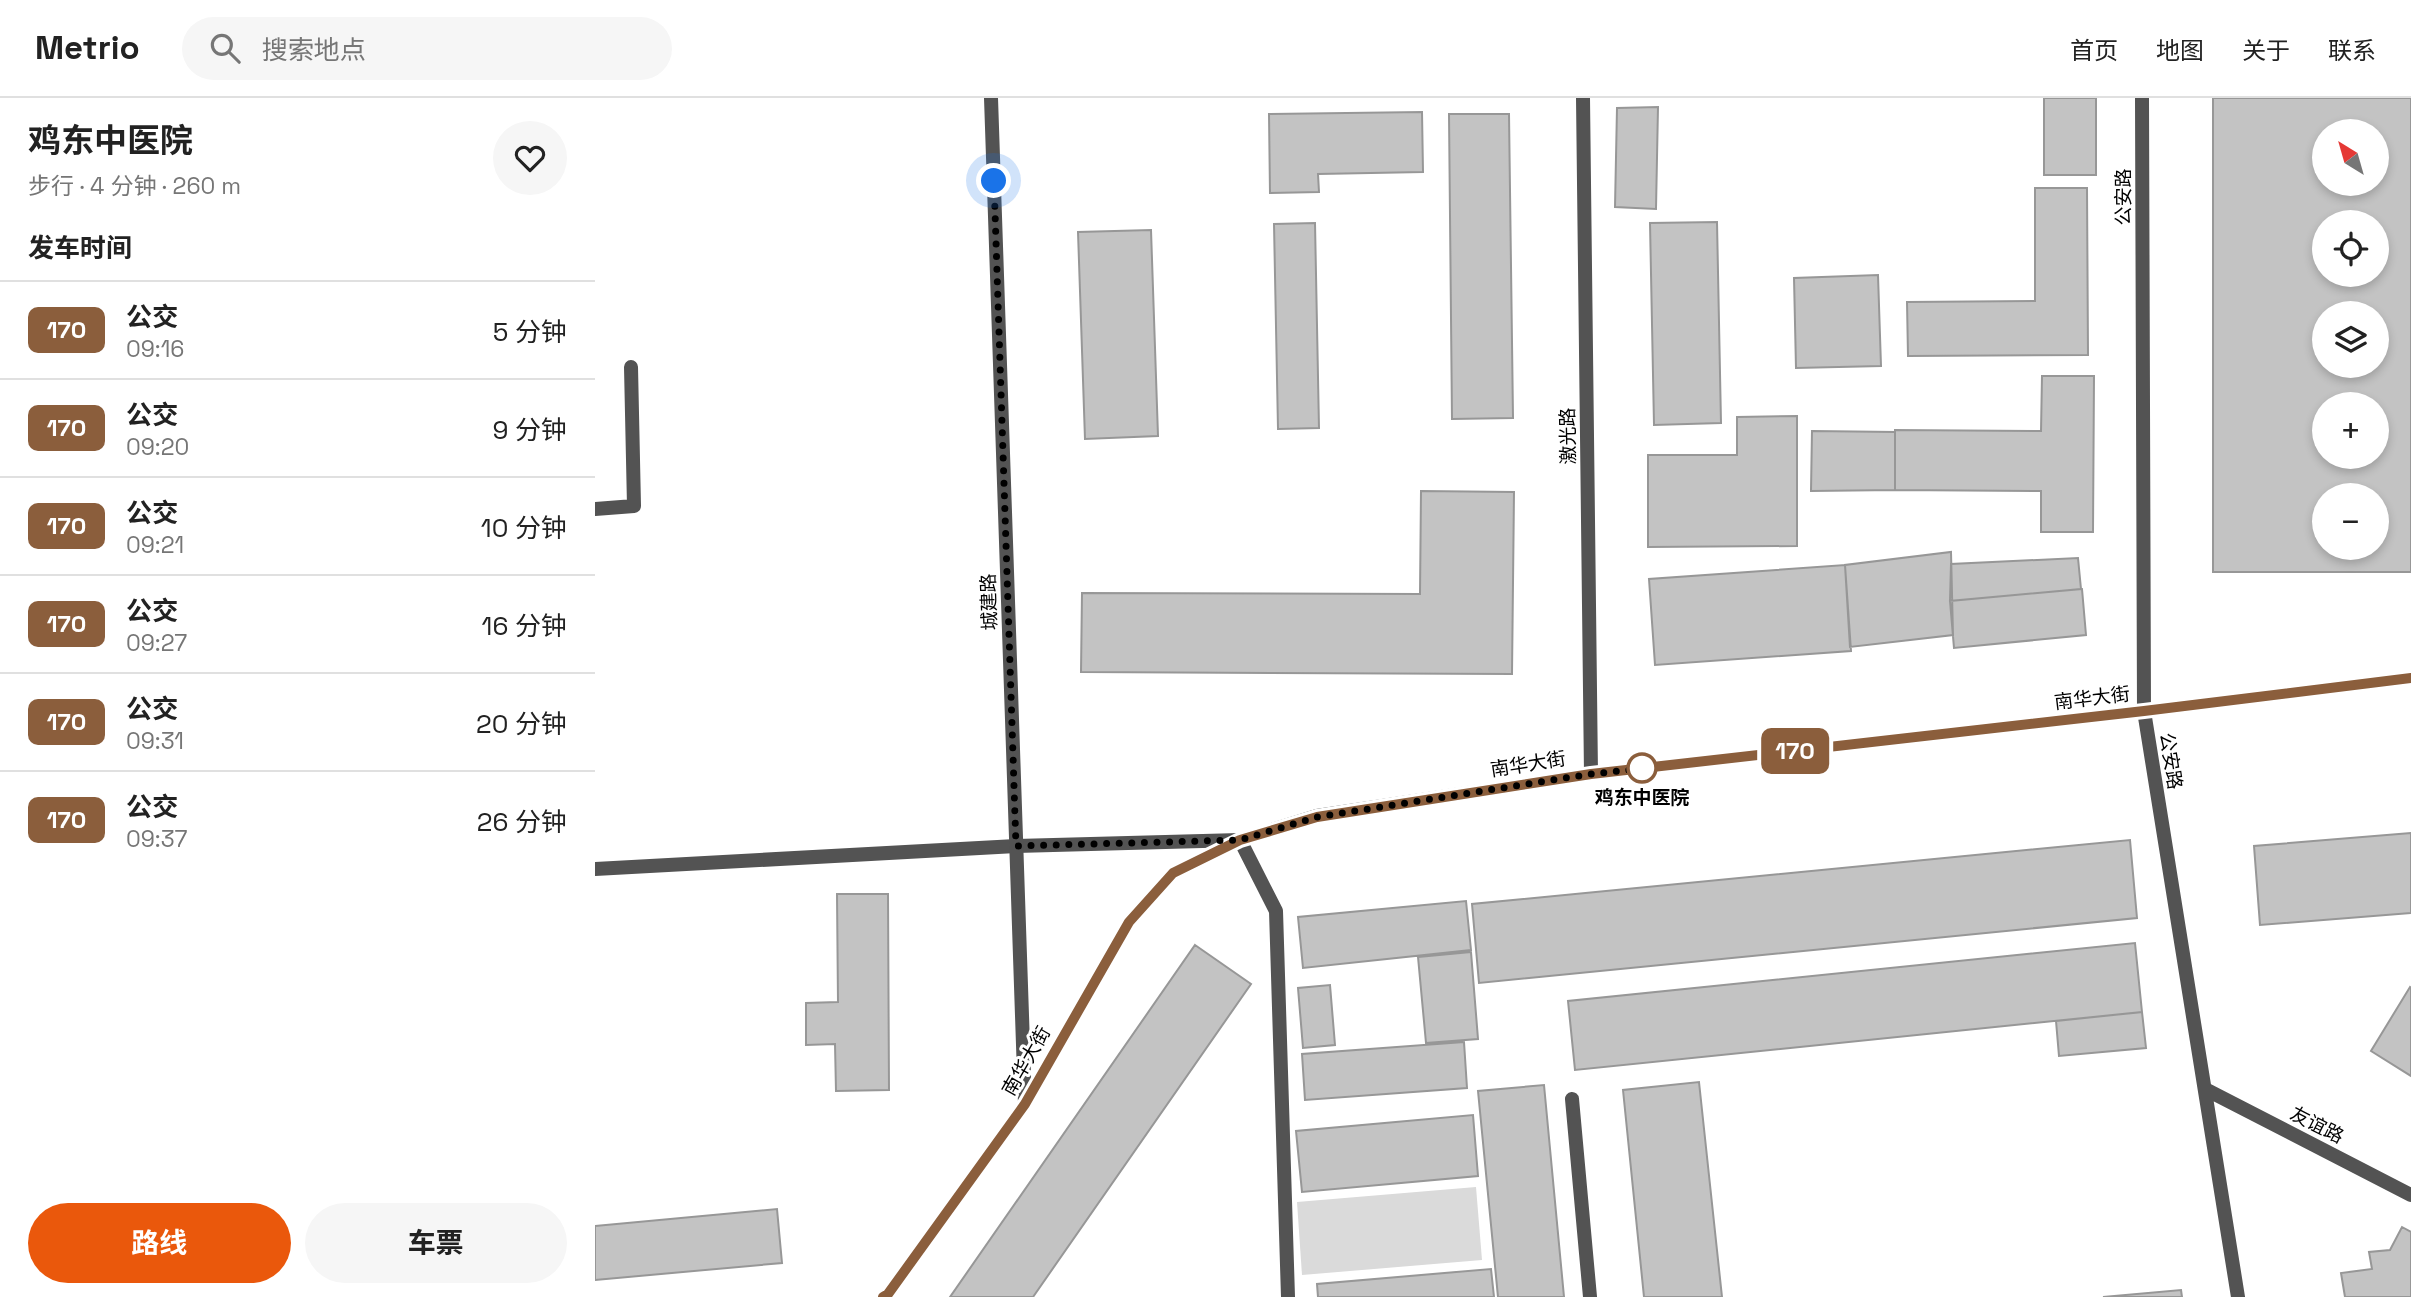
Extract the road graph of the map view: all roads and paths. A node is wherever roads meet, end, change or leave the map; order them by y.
1 (991, 98) edge
2 (1583, 98) edge
3 (2142, 98) edge
4 (631, 367) dead end
5 (595, 509) edge
6 (2411, 678) edge
7 (2144, 711) junction
8 (1591, 774) junction
9 (1240, 840) junction
10 (1016, 846) junction
11 (595, 869) edge
12 (2205, 1089) junction
13 (1571, 1099) dead end
14 (1025, 1104) junction
15 (2411, 1195) edge
16 (883, 1297) edge
17 (1288, 1297) edge
18 (1590, 1297) edge
19 (2238, 1297) edge

1 - 10 street, 城建路
2 - 8 street, 激光路
3 - 7 street, 公安路
4 - 5 street
6 - 7 main road, 南华大街
7 - 8 main road, 南华大街
7 - 12 street, 公安路
8 - 9 main road, 南华大街
9 - 10 street
9 - 14 main road, 南华大街
9 - 17 street
10 - 11 street
10 - 14 street, 城建路
12 - 15 street, 友谊路
12 - 19 street, 公安路
13 - 18 street
14 - 16 main road, 南华大街

